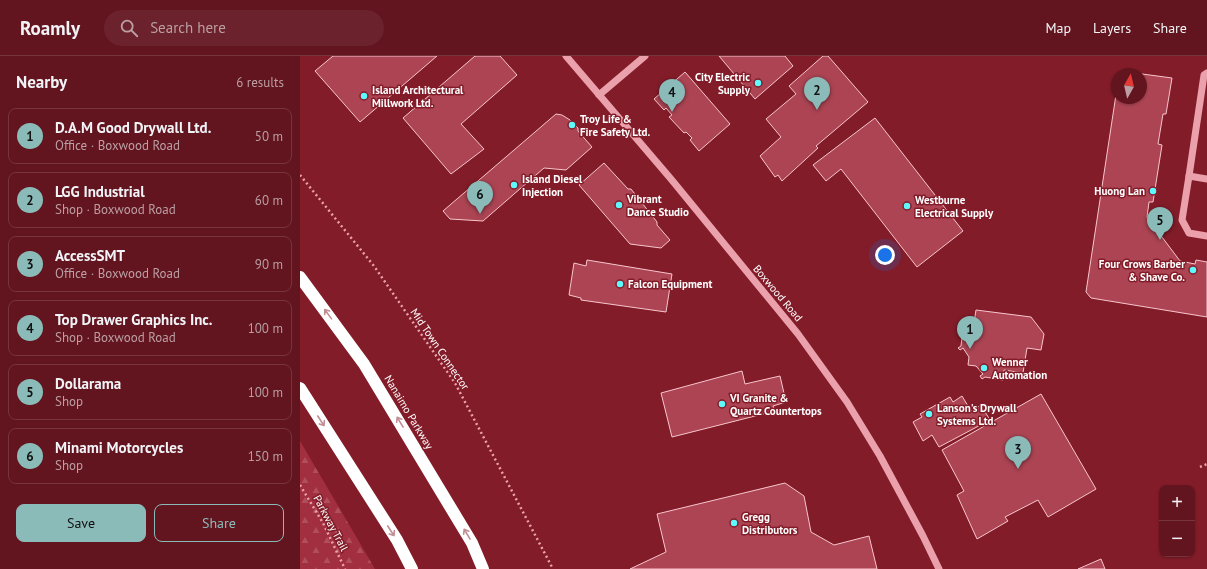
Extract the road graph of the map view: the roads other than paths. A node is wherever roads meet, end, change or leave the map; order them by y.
1 (566, 56) edge
2 (645, 56) edge
3 (1207, 73) edge
4 (599, 95) junction
5 (1189, 176) junction
6 (1207, 179) edge
7 (1207, 236) edge
8 (300, 277) edge
9 (300, 388) edge
10 (412, 569) edge
11 (483, 569) edge
12 (940, 569) edge

1 - 4 street, Boxwood Road
2 - 4 street
3 - 5 street
4 - 12 street, Boxwood Road
5 - 6 street
5 - 7 street
11 -> 8 highway, Nanaimo Parkway
9 -> 10 highway

